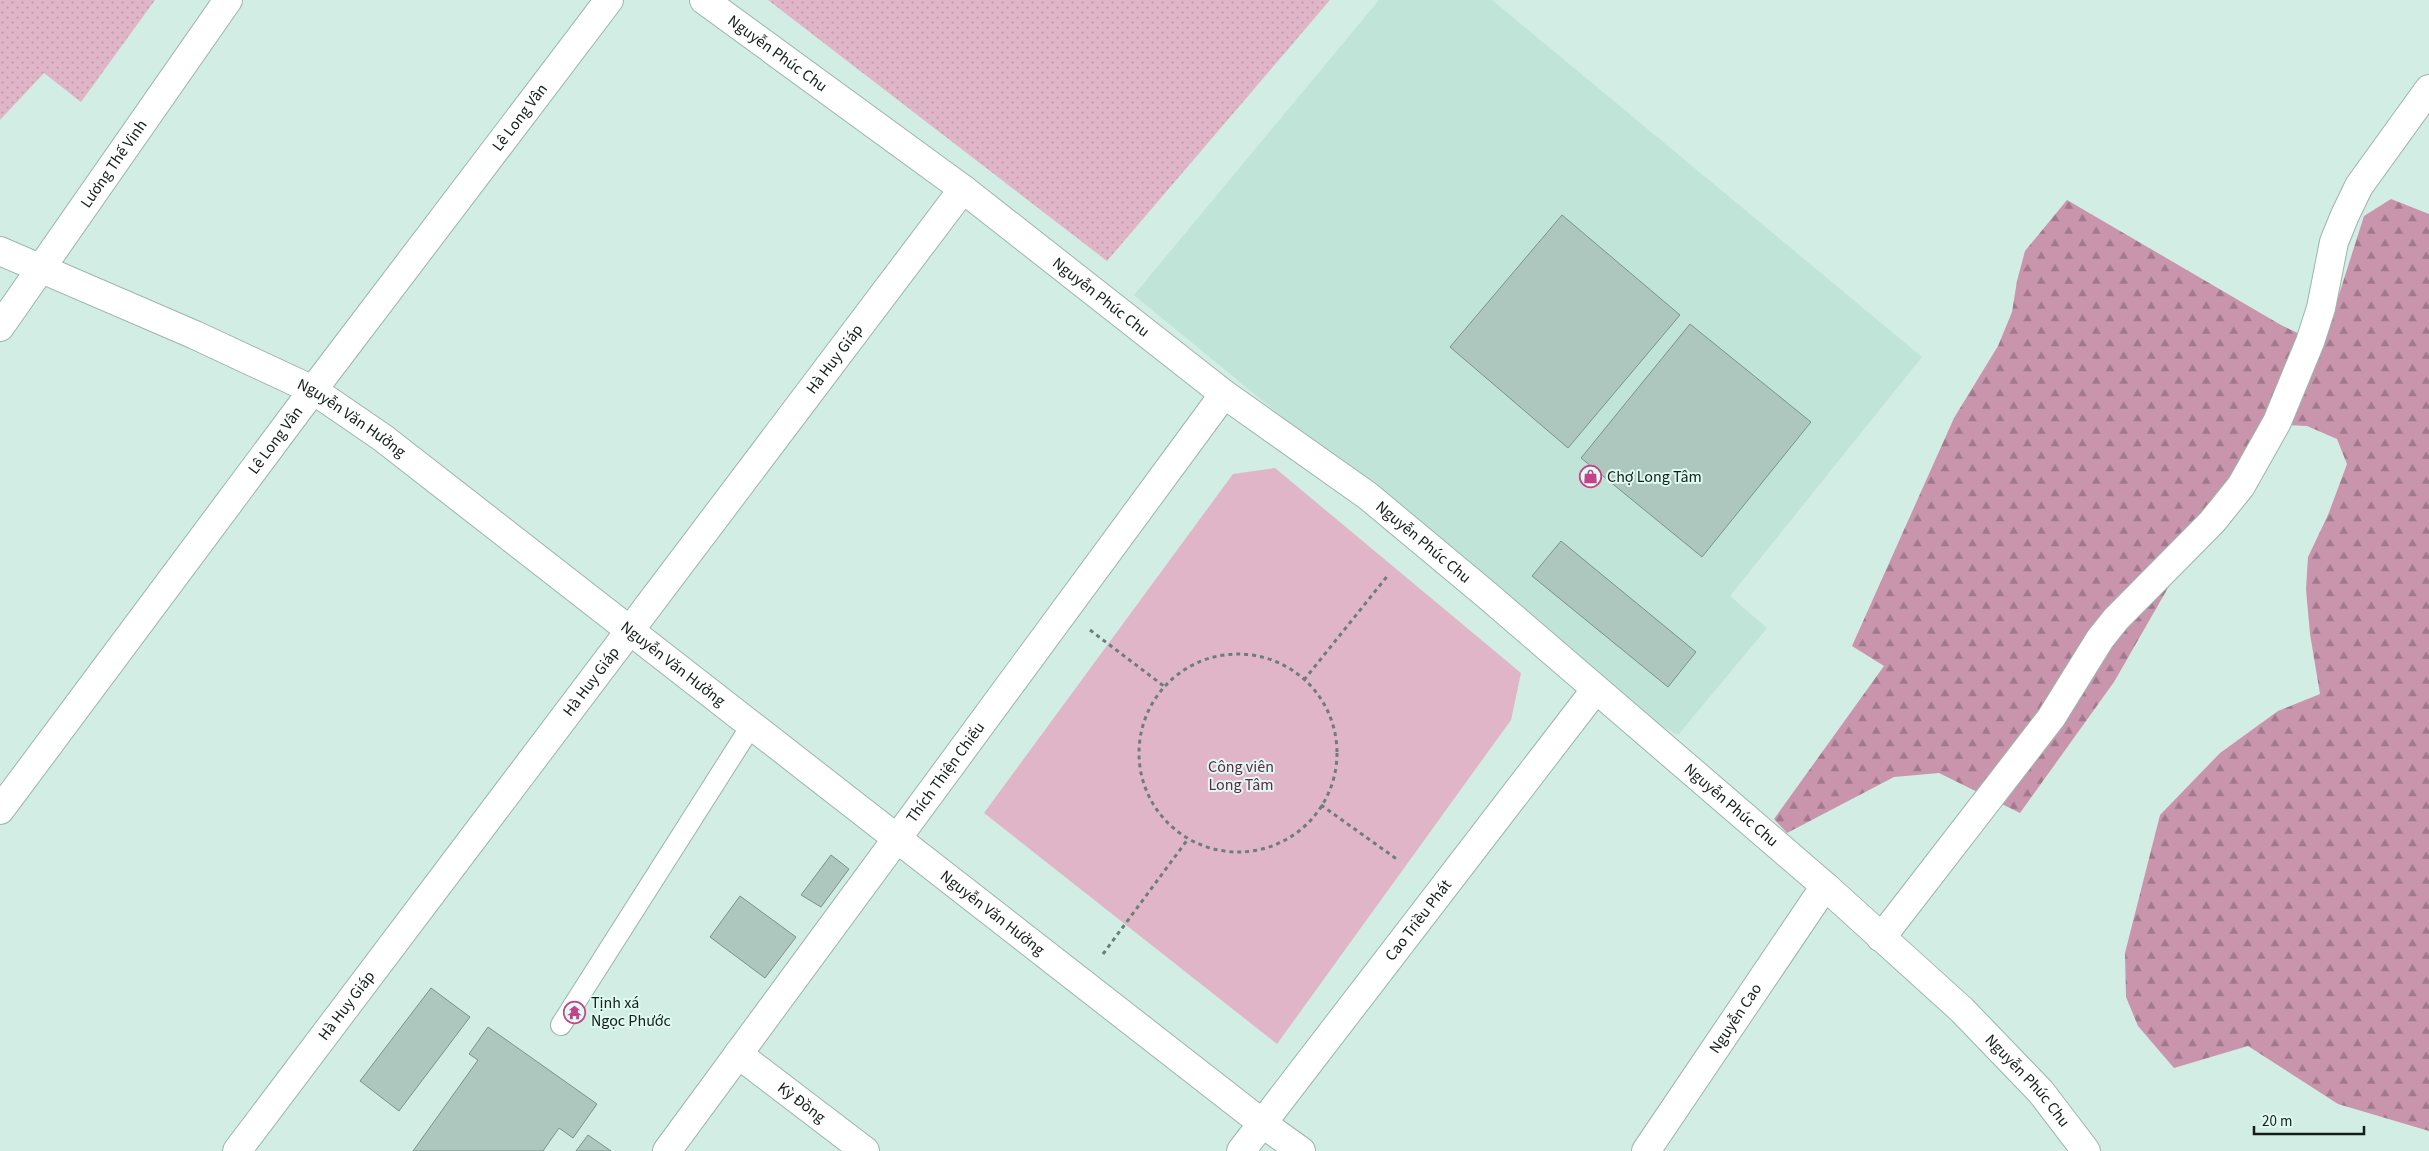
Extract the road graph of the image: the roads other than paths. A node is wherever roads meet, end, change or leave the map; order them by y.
1 (228, 0) edge
2 (609, 0) edge
3 (704, 0) edge
4 (2429, 90) edge
5 (963, 189) junction
6 (0, 251) edge
7 (41, 269) junction
8 (0, 327) edge
9 (313, 390) junction
10 (1224, 394) junction
11 (629, 631) junction
12 (1596, 689) junction
13 (751, 726) junction
14 (0, 810) edge
15 (898, 840) junction
16 (1826, 886) junction
17 (1881, 938) junction
18 (561, 1025) dead end
19 (738, 1054) junction
20 (1262, 1123) junction
21 (236, 1151) edge
22 (667, 1151) edge
23 (865, 1151) edge
24 (1242, 1151) edge
25 (1301, 1151) edge
26 (1646, 1151) edge
27 (2086, 1151) edge

1 - 7 street, Lương Thế Vinh
2 - 9 street, Lê Long Vân
3 - 5 street, Nguyễn Phúc Chu
4 - 17 street
5 - 10 street, Nguyễn Phúc Chu
5 - 11 street, Hà Huy Giáp
6 - 7 street, Nguyễn Văn Hưởng
7 - 8 street, Lương Thế Vinh
7 - 9 street, Nguyễn Văn Hưởng
9 - 11 street, Nguyễn Văn Hưởng
9 - 14 street, Lê Long Vân
10 - 12 street, Nguyễn Phúc Chu
10 - 15 street, Thích Thiện Chiếu
11 - 13 street, Nguyễn Văn Hưởng
11 - 21 street, Hà Huy Giáp
12 - 16 street, Nguyễn Phúc Chu
12 - 20 street, Cao Triều Phát
13 - 15 street, Nguyễn Văn Hưởng
13 - 18 lane
15 - 19 street, Thích Thiện Chiếu
15 - 20 street, Nguyễn Văn Hưởng
16 - 17 street, Nguyễn Phúc Chu
16 - 26 street, Nguyễn Cao
17 - 27 street, Nguyễn Phúc Chu
19 - 22 street, Thích Thiện Chiếu
19 - 23 street, Kỳ Đồng
20 - 24 street, Cao Triều Phát
20 - 25 street, Nguyễn Văn Hưởng

